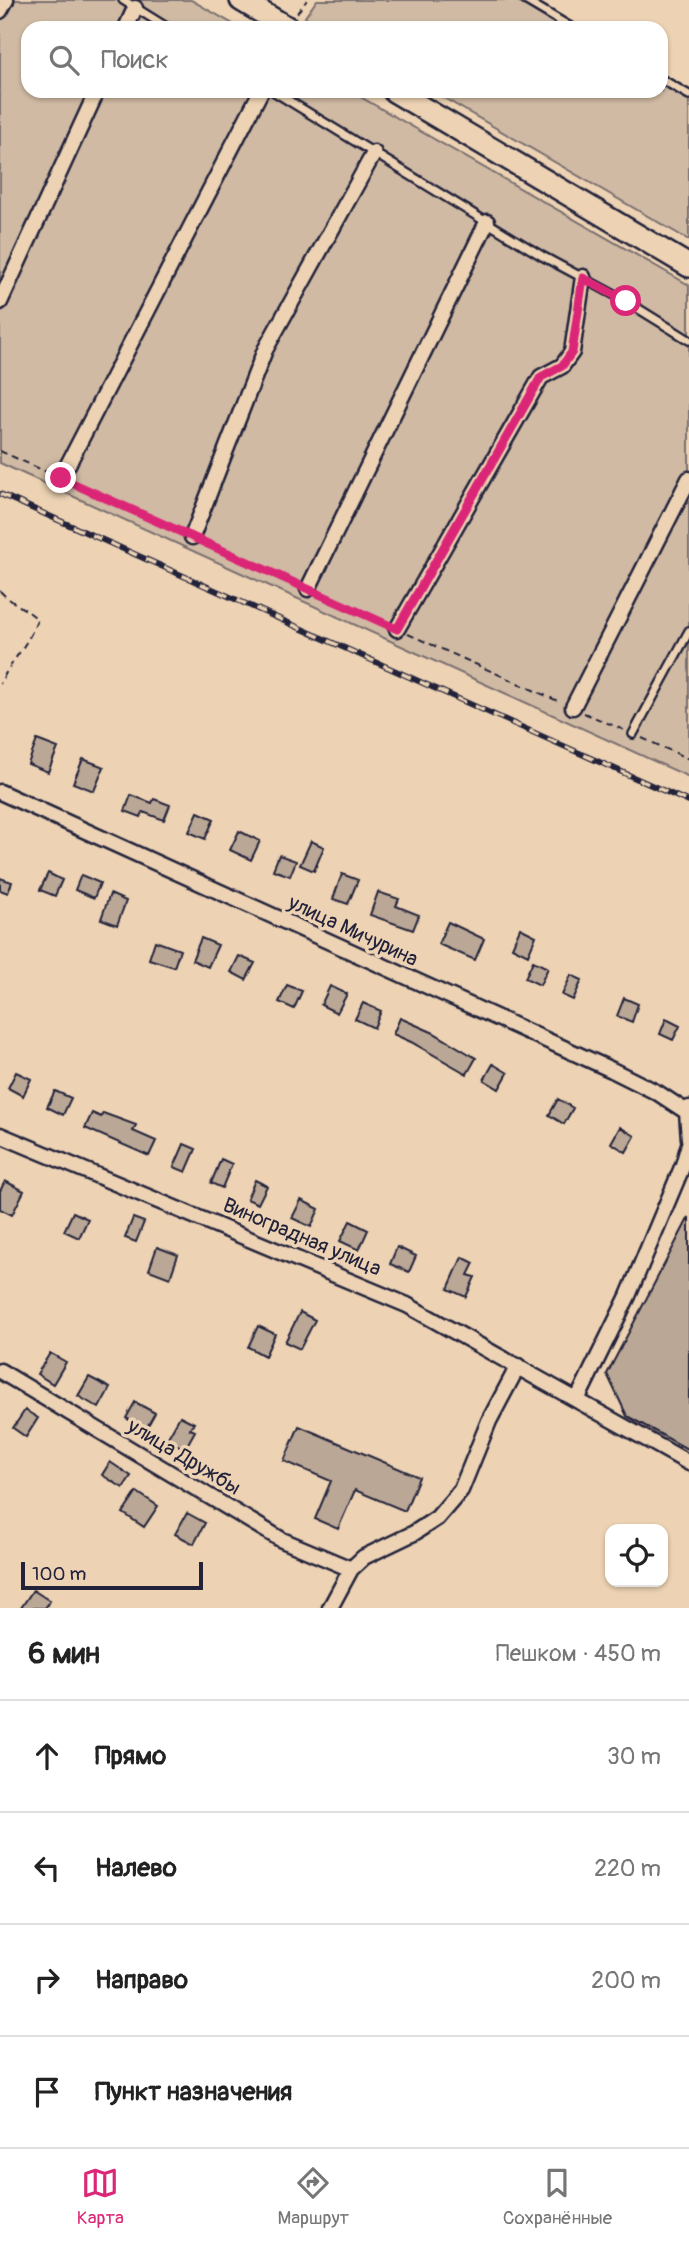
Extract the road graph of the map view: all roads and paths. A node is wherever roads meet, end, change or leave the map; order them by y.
1 (6, 0) edge
2 (241, 0) edge
3 (526, 0) edge
4 (129, 4) edge
5 (0, 11) edge
6 (157, 21) edge
7 (276, 21) edge
8 (560, 21) edge
9 (668, 83) edge
10 (689, 95) edge
11 (94, 98) edge
12 (257, 98) edge
13 (284, 98) edge
14 (406, 98) edge
15 (374, 153) junction
16 (487, 222) junction
17 (689, 266) edge
18 (583, 278) junction
19 (0, 302) edge
20 (689, 340) edge
21 (0, 451) edge
22 (61, 478) junction
23 (689, 479) edge
24 (192, 537) junction
25 (308, 589) junction
26 (0, 591) edge
27 (397, 629) junction
28 (689, 631) edge
29 (0, 684) edge
30 (572, 707) junction
31 (633, 734) junction
32 (689, 759) edge
33 (0, 792) edge
34 (688, 1110) edge
35 (0, 1135) edge
36 (689, 1141) edge
37 (519, 1366) junction
38 (0, 1371) edge
39 (577, 1400) junction
40 (689, 1463) edge
41 (351, 1569) junction
42 (330, 1608) edge

1 - 5 street
2 - 7 main road
3 - 8 lane
4 - 6 lane
9 - 10 lane
11 - 19 street
12 - 22 street
13 - 15 lane
14 - 17 main road
15 - 16 lane
15 - 24 street
16 - 18 lane
16 - 25 street
18 - 20 lane
18 - 27 street
21 - 22 path
22 - 24 path
23 - 30 street
24 - 25 path
25 - 27 path
26 - 29 path
27 - 30 path
28 - 31 lane
30 - 31 path
31 - 32 path
33 - 34 street, улица Мичурина
34 - 36 street
35 - 37 street, Виноградная улица
36 - 39 street
37 - 39 street, Виноградная улица
37 - 41 street
38 - 41 street, улица Дружбы
39 - 40 street, Виноградная улица
41 - 42 street

